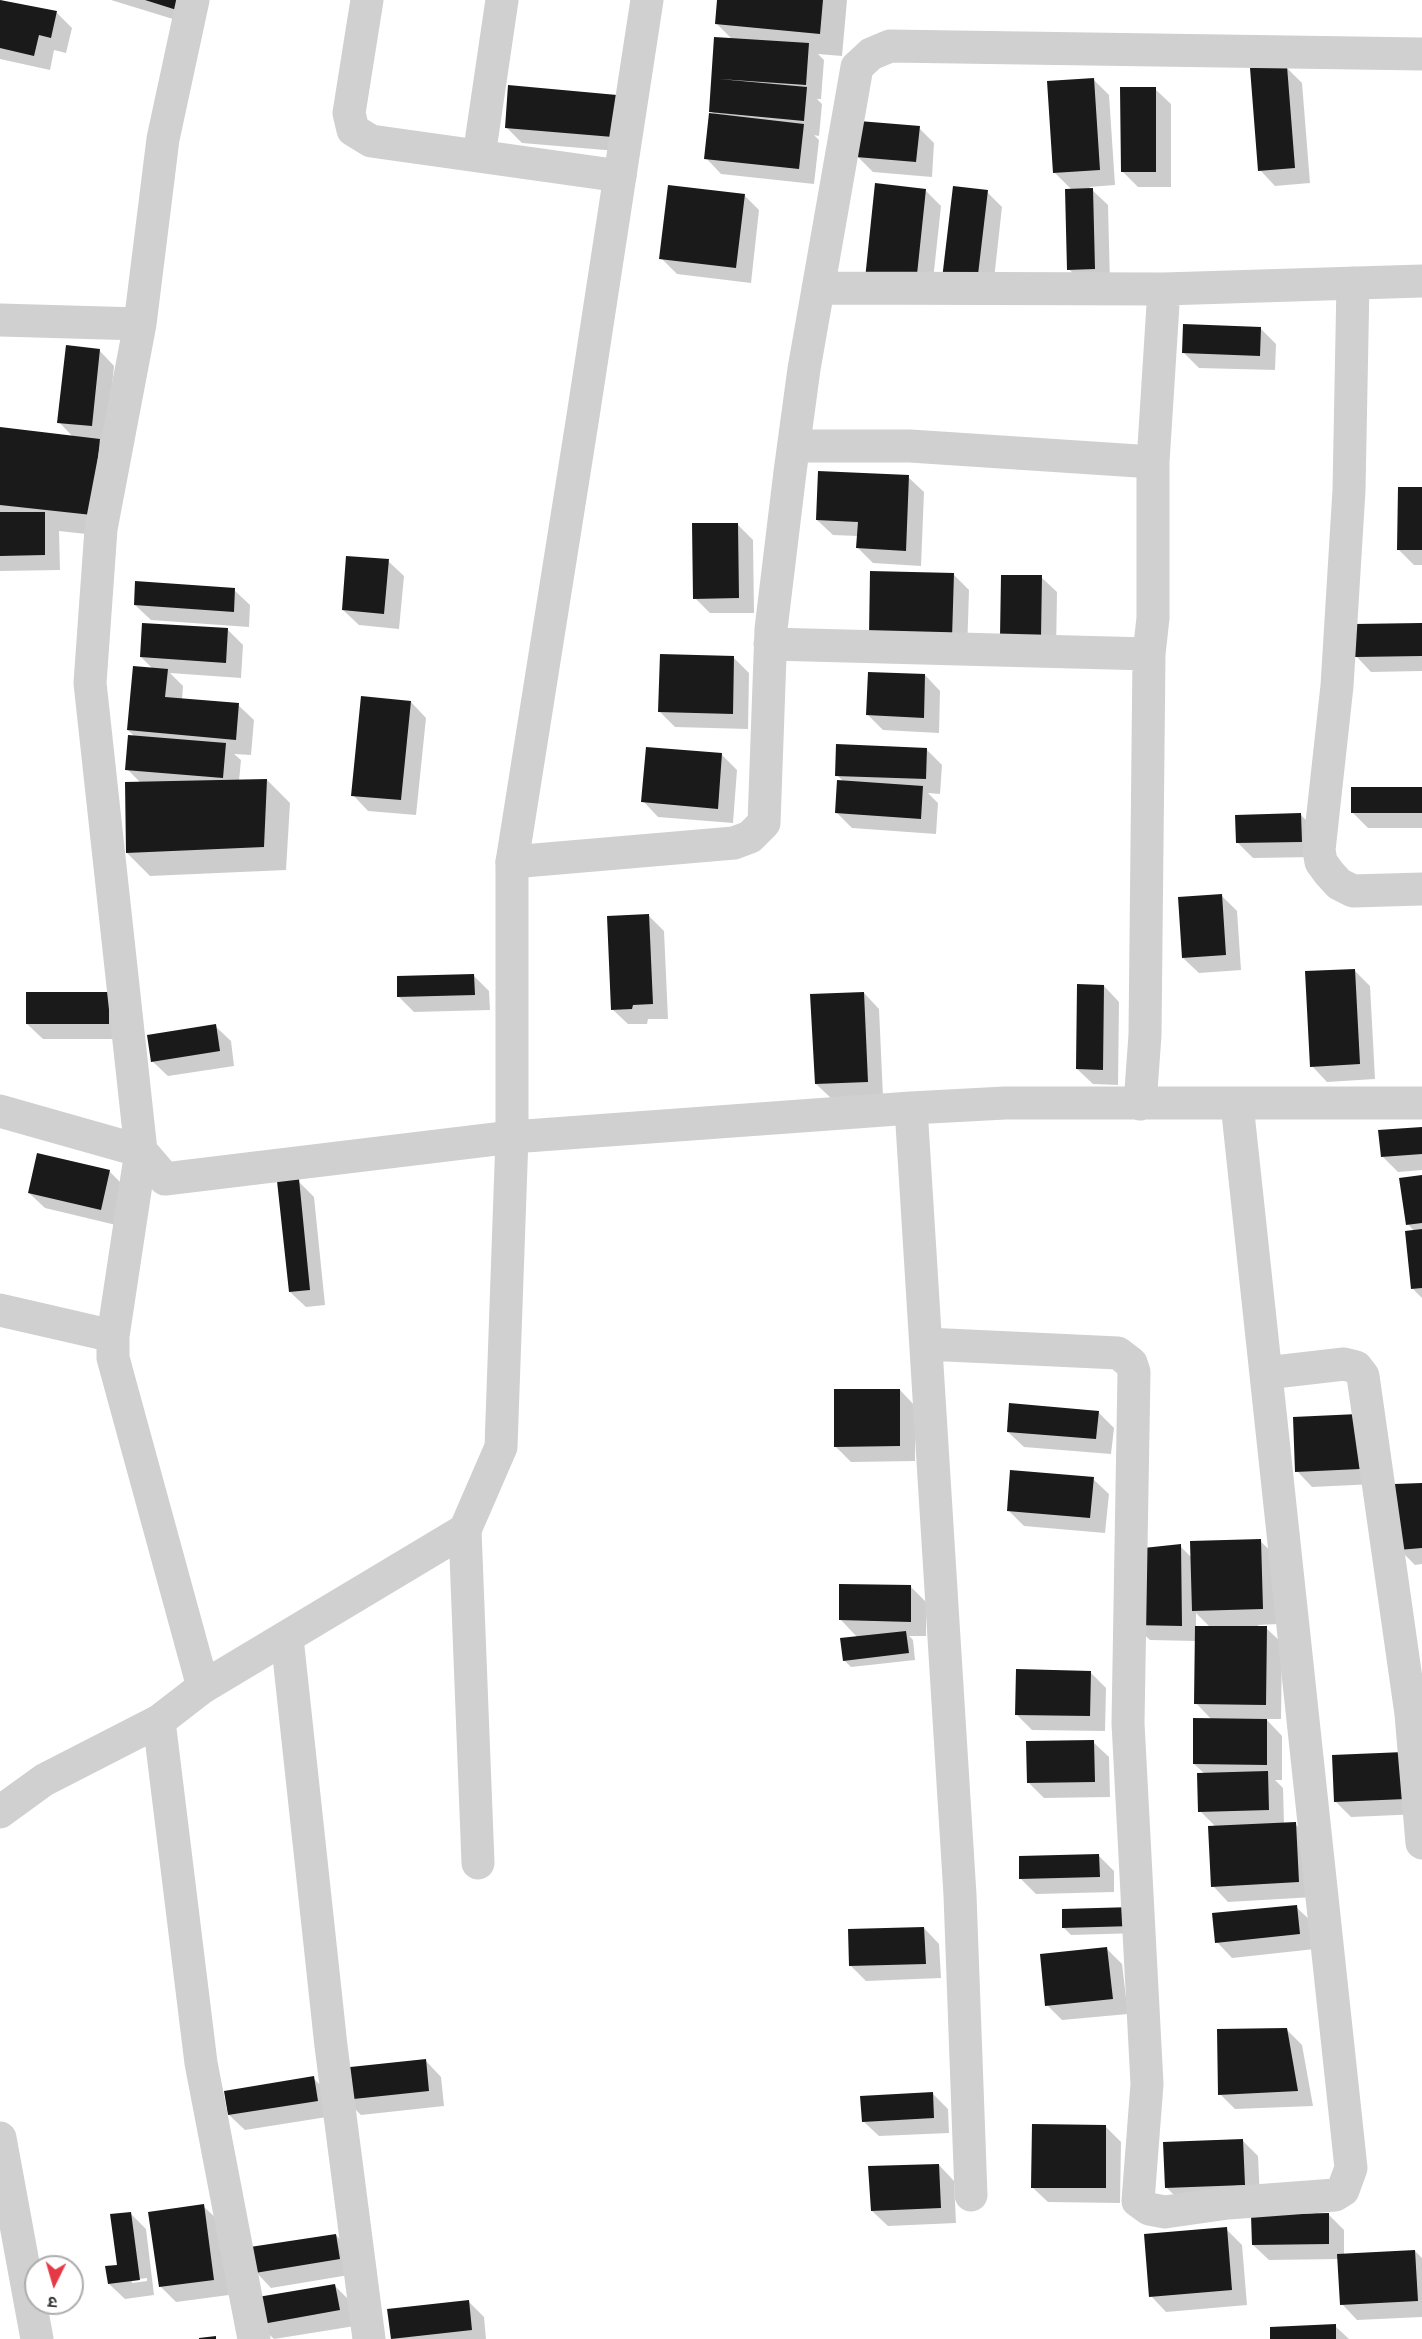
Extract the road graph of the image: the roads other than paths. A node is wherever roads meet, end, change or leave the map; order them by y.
1 (193, 0) edge
2 (367, 0) edge
3 (502, 0) edge
4 (647, 0) edge
5 (1422, 54) edge
6 (479, 156) junction
7 (620, 176) junction
8 (1422, 281) edge
9 (1353, 283) junction
10 (818, 288) junction
11 (1164, 289) junction
12 (0, 320) edge
13 (140, 324) junction
14 (794, 446) junction
15 (1153, 462) junction
16 (770, 644) junction
17 (1149, 654) junction
18 (512, 862) junction
19 (1422, 889) edge
20 (1422, 1103) edge
21 (1140, 1104) junction
22 (1237, 1104) junction
23 (911, 1108) junction
24 (0, 1111) edge
25 (512, 1137) junction
26 (141, 1151) junction
27 (0, 1310) edge
28 (113, 1336) junction
29 (926, 1344) junction
30 (1266, 1373) junction
31 (465, 1530) junction
32 (287, 1638) junction
33 (203, 1687) junction
34 (159, 1721) junction
35 (0, 1812) edge
36 (1422, 1843) edge
37 (478, 1863) dead end
38 (0, 2138) edge
39 (971, 2195) dead end
40 (37, 2339) edge
41 (254, 2339) edge
42 (369, 2339) edge

1 - 13 street
2 - 6 street
3 - 6 street
4 - 7 street
5 - 10 street
6 - 7 street
7 - 18 street
8 - 9 street
9 - 11 street
9 - 19 street
10 - 11 street
10 - 14 street
11 - 15 street
12 - 13 street
13 - 26 street
14 - 15 street
14 - 16 street
15 - 17 street
16 - 17 street
16 - 18 street
17 - 21 street
18 - 25 street
20 - 22 street
21 - 22 street
21 - 23 street
22 - 30 street
23 - 25 street
23 - 29 street
24 - 26 street
25 - 26 street
25 - 31 street
26 - 28 street
27 - 28 street
28 - 33 street
29 - 30 street
29 - 39 street
30 - 36 street
31 - 32 street
31 - 37 street
32 - 33 street
32 - 42 street
33 - 34 street
34 - 35 street
34 - 41 street
38 - 40 street

